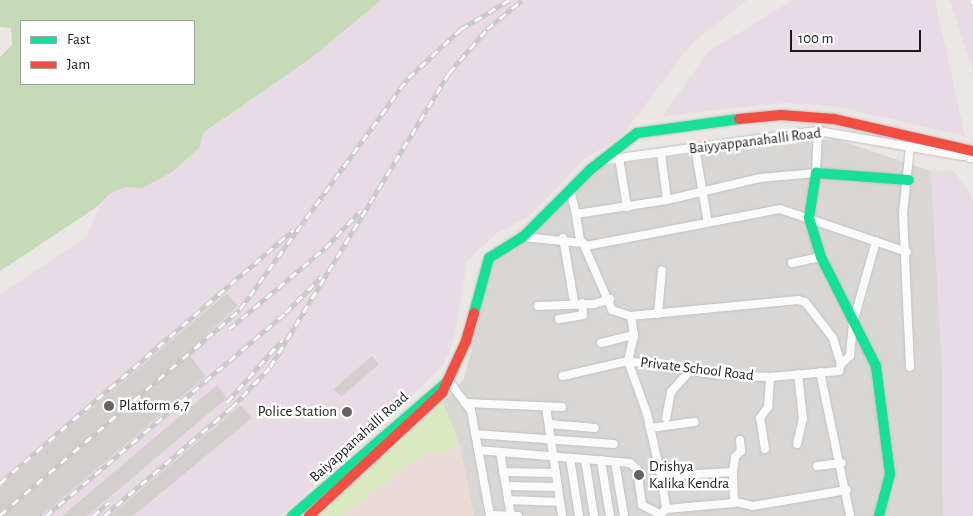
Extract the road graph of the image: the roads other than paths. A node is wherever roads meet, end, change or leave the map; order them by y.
1 (818, 131) junction
2 (910, 146) junction
3 (695, 148) junction
4 (661, 153) junction
5 (970, 156) edge
6 (619, 158) junction
7 (605, 160) junction
8 (816, 172) junction
9 (909, 180) junction
10 (570, 190) junction
11 (703, 192) junction
12 (667, 200) junction
13 (627, 207) junction
14 (576, 214) junction
15 (810, 218) junction
16 (708, 223) junction
17 (523, 237) junction
18 (563, 238) junction
19 (580, 240) junction
20 (876, 242) junction
21 (586, 246) junction
22 (907, 252) junction
23 (821, 257) junction
24 (792, 263) dead end
25 (662, 270) dead end
26 (610, 299) junction
27 (578, 303) junction
28 (538, 306) dead end
29 (658, 314) junction
30 (631, 316) junction
31 (559, 319) dead end
32 (853, 323) junction
33 (634, 335) junction
34 (601, 343) dead end
35 (628, 361) junction
36 (841, 364) junction
37 (910, 367) dead end
38 (690, 371) junction
39 (820, 372) junction
40 (798, 374) junction
41 (563, 376) dead end
42 (770, 377) junction
43 (447, 381) junction
44 (465, 403) junction
45 (546, 407) junction
46 (562, 407) dead end
47 (666, 418) dead end
48 (695, 422) dead end
49 (549, 424) junction
50 (595, 428) dead end
51 (650, 428) junction
52 (475, 434) junction
53 (551, 440) junction
54 (740, 440) dead end
55 (614, 444) dead end
56 (797, 444) dead end
57 (765, 449) dead end
58 (478, 450) junction
59 (500, 452) junction
60 (553, 456) junction
61 (570, 458) junction
62 (585, 459) junction
63 (601, 460) junction
64 (615, 462) junction
65 (842, 463) junction
66 (816, 466) dead end
67 (504, 472) junction
68 (733, 472) junction
69 (556, 473) junction
70 (661, 476) junction
71 (506, 486) junction
72 (558, 487) junction
73 (847, 490) junction
74 (508, 500) junction
75 (560, 502) junction
76 (736, 502) junction
77 (310, 510) edge
78 (662, 513) edge
79 (490, 515) edge
80 (292, 516) edge
81 (511, 516) edge
82 (518, 516) edge
83 (562, 516) edge
84 (579, 516) edge
85 (594, 516) edge
86 (610, 516) edge
87 (624, 516) edge
88 (850, 516) edge
89 (879, 516) edge

1 - 2 street, Baiyyappanahalli Road
1 - 3 street, Baiyyappanahalli Road
1 - 8 street
2 - 5 street, Baiyyappanahalli Road
2 - 9 street
3 - 4 street, Baiyyappanahalli Road
3 - 11 street
4 - 6 street, Baiyyappanahalli Road
4 - 12 street
5 - 7 street
6 - 7 street, Baiyyappanahalli Road
6 - 13 street
7 - 10 street
8 - 9 street
8 - 11 street
8 - 15 street
9 - 22 street
10 - 14 street
10 - 17 street
11 - 12 street
11 - 16 street
12 - 13 street
13 - 14 street
14 - 19 street
15 - 16 street
15 - 20 street
15 - 23 street
16 - 21 street
17 - 18 street
17 - 43 street
18 - 19 street
18 - 27 street
19 - 21 street
20 - 22 street
20 - 32 street
21 - 26 street
22 - 37 street
23 - 24 street
23 - 32 street
25 - 29 street
26 - 27 street
26 - 30 street
27 - 28 street
27 - 31 street
29 - 30 street
29 - 36 street
30 - 33 street, Private School Road
32 - 36 street
32 - 89 street
33 - 34 street
33 - 35 street, Private School Road
35 - 38 street, Private School Road
35 - 41 street
35 - 51 street
36 - 39 street, Private School Road
38 - 42 street, Private School Road
38 - 47 street
39 - 40 street, Private School Road
39 - 65 street
40 - 42 street, Private School Road
40 - 56 street
42 - 57 street
43 - 44 street
43 - 77 street, Baiyappanahalli Road
44 - 45 street
44 - 52 street
45 - 46 street
45 - 49 street
48 - 51 street
49 - 50 street
49 - 53 street
51 - 70 street
52 - 53 street
52 - 58 street
53 - 55 street
53 - 60 street
54 - 68 street
58 - 59 street
58 - 79 street
59 - 60 street
59 - 67 street
60 - 61 street
60 - 69 street
61 - 62 street
61 - 84 street
62 - 63 street
62 - 85 street
63 - 64 street
63 - 86 street
64 - 78 street
64 - 87 street
65 - 66 street
65 - 73 street
67 - 69 street
67 - 71 street
68 - 70 street
68 - 76 street
69 - 72 street
70 - 78 street
71 - 72 street
71 - 74 street
72 - 75 street
73 - 76 street
73 - 88 street
74 - 75 street
74 - 81 street
75 - 83 street
76 - 78 street
77 - 80 street, Baiyappanahalli Road
79 - 81 street
81 - 82 street

